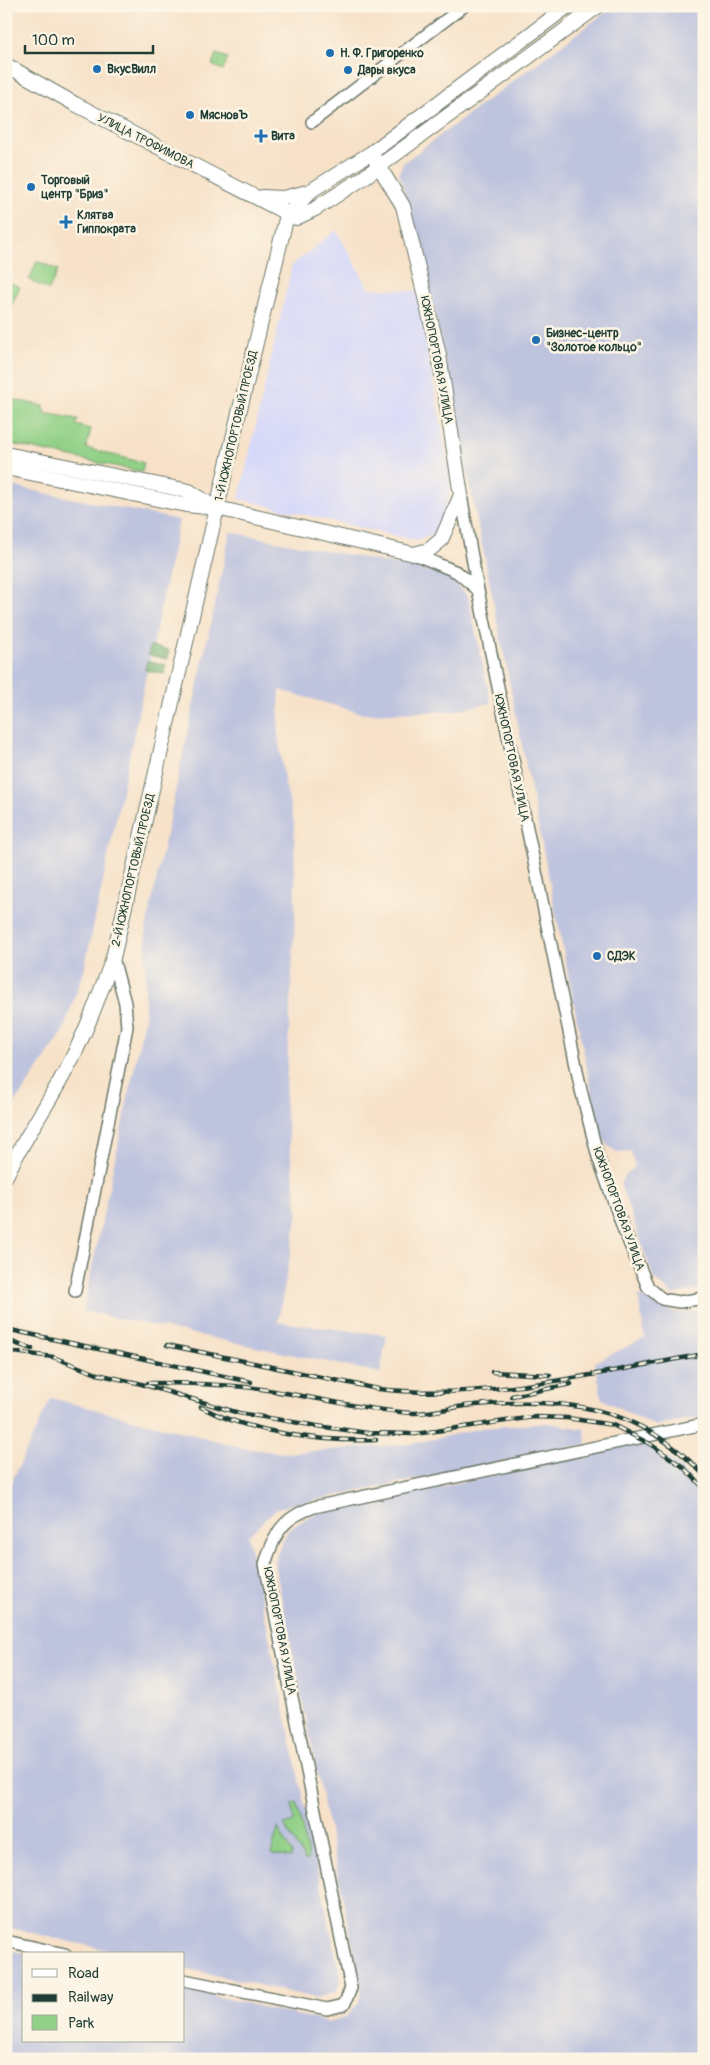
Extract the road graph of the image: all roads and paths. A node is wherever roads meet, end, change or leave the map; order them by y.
1 (568, 6) edge
2 (598, 6) edge
3 (459, 8) edge
4 (6, 65) edge
5 (312, 122) dead end
6 (371, 153) junction
7 (380, 166) junction
8 (312, 190) junction
9 (258, 197) junction
10 (287, 215) junction
11 (6, 454) edge
12 (6, 468) edge
13 (168, 486) junction
14 (461, 495) junction
15 (165, 501) junction
16 (217, 508) junction
17 (414, 554) junction
18 (478, 590) junction
19 (113, 958) junction
20 (6, 1176) edge
21 (75, 1291) dead end
22 (704, 1298) edge
23 (704, 1424) edge
24 (6, 1941) edge
25 (56, 1952) edge
26 (185, 1980) edge

1 - 6 main road
2 - 7 main road
3 - 5 street
4 - 9 main road, УЛИЦА ТРОФИМОВА
6 - 7 main road, ЮЖНОПОРТОВАЯ УЛИЦА
6 - 8 main road
7 - 10 main road
7 - 14 main road, ЮЖНОПОРТОВАЯ УЛИЦА
8 - 9 main road
8 - 10 main road
9 - 10 main road, УЛИЦА ТРОФИМОВА
10 - 16 main road, 1-Й ЮЖНОПОРТОВЫЙ ПРОЕЗД
11 - 13 main road
12 - 15 main road
13 - 15 main road
13 - 16 main road
14 - 17 main road
14 - 18 street, ЮЖНОПОРТОВАЯ УЛИЦА
15 - 16 main road
16 - 17 main road, 1-Й ЮЖНОПОРТОВЫЙ ПРОЕЗД
16 - 19 main road, 2-Й ЮЖНОПОРТОВЫЙ ПРОЕЗД
17 - 18 street
18 - 22 street, ЮЖНОПОРТОВАЯ УЛИЦА
19 - 20 main road
19 - 21 street, 2-Й ЮЖНОПОРТОВЫЙ ПРОЕЗД
23 - 26 street, ЮЖНОПОРТОВАЯ УЛИЦА
24 - 25 street

